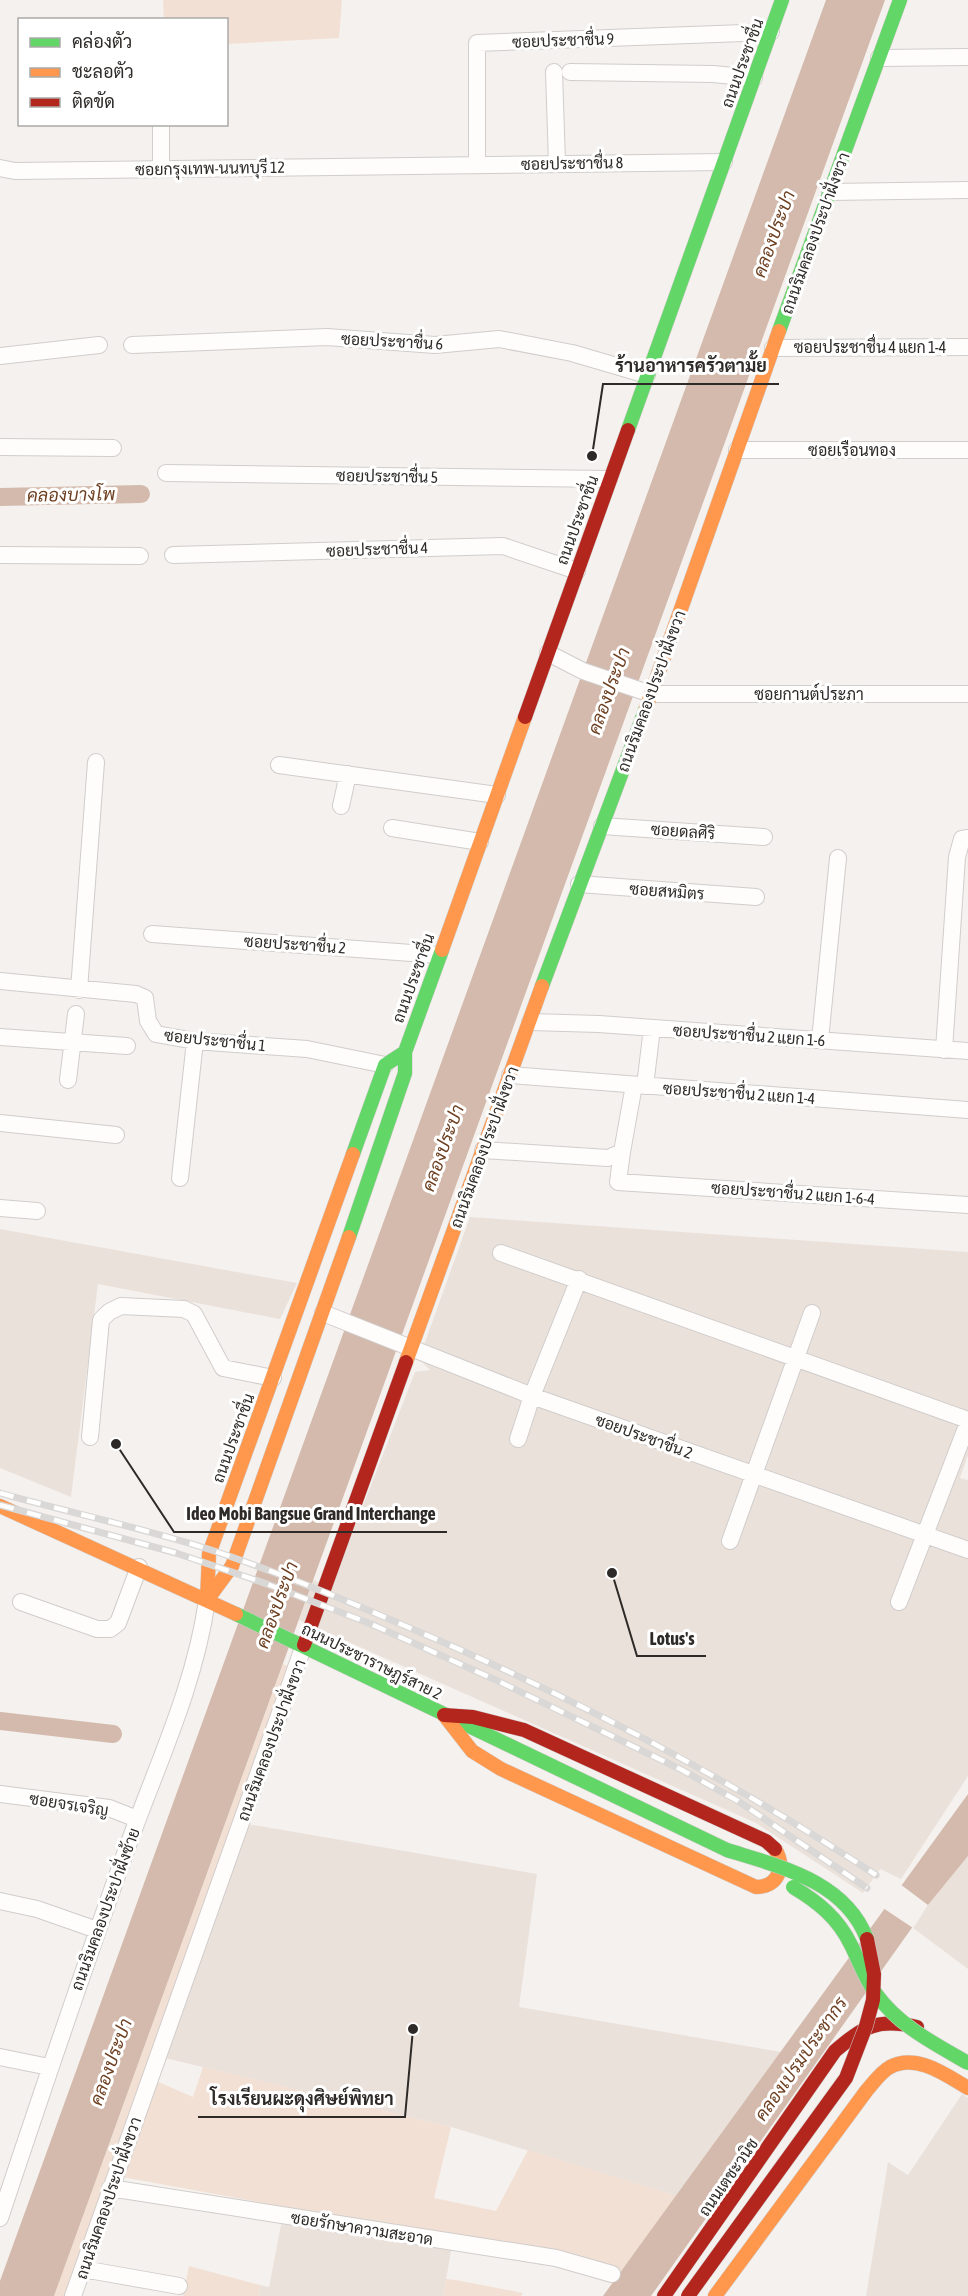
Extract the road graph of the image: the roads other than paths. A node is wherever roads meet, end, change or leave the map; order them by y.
1 (782, 0) edge
2 (900, 0) edge
3 (771, 32) junction
4 (968, 57) edge
5 (879, 58) junction
6 (754, 78) junction
7 (161, 126) edge
8 (724, 162) junction
9 (556, 163) junction
10 (477, 164) junction
11 (419, 165) joint
12 (0, 168) edge
13 (161, 169) junction
14 (968, 190) edge
15 (830, 192) junction
16 (99, 345) dead end
17 (132, 345) dead end
18 (968, 347) edge
19 (773, 348) junction
20 (0, 356) edge
21 (647, 375) junction
22 (0, 447) edge
23 (113, 448) dead end
24 (737, 450) junction
25 (968, 450) edge
26 (166, 474) dead end
27 (609, 479) junction
28 (0, 555) edge
29 (173, 555) dead end
30 (140, 556) dead end
31 (577, 570) junction
32 (548, 653) junction
33 (644, 692) junction
34 (968, 694) edge
35 (96, 762) dead end
36 (279, 765) dead end
37 (348, 774) junction
38 (497, 795) junction
39 (340, 806) dead end
40 (602, 826) junction
41 (392, 828) dead end
42 (764, 837) dead end
43 (968, 838) edge
44 (480, 842) junction
45 (838, 858) dead end
46 (579, 885) junction
47 (756, 897) dead end
48 (152, 934) dead end
49 (439, 955) junction
50 (0, 981) edge
51 (79, 990) junction
52 (76, 1014) dead end
53 (530, 1022) junction
54 (652, 1028) junction
55 (0, 1037) edge
56 (820, 1040) junction
57 (195, 1041) junction
58 (73, 1042) junction
59 (127, 1046) dead end
60 (944, 1050) junction
61 (968, 1051) edge
62 (405, 1052) junction
63 (385, 1065) junction
64 (510, 1075) junction
65 (68, 1080) dead end
66 (639, 1086) junction
67 (968, 1110) edge
68 (0, 1123) edge
69 (116, 1135) dead end
70 (483, 1150) junction
71 (622, 1152) junction
72 (180, 1178) dead end
73 (968, 1205) edge
74 (0, 1208) edge
75 (37, 1211) dead end
76 (501, 1253) dead end
77 (579, 1279) junction
78 (324, 1313) junction
79 (812, 1313) dead end
80 (409, 1346) junction
81 (797, 1356) junction
82 (273, 1378) junction
83 (532, 1396) junction
84 (968, 1421) edge
85 (90, 1437) dead end
86 (518, 1439) dead end
87 (754, 1475) junction
88 (0, 1506) edge
89 (925, 1534) junction
90 (730, 1540) dead end
91 (968, 1550) edge
92 (139, 1567) junction
93 (207, 1600) junction
94 (21, 1602) dead end
95 (899, 1602) dead end
96 (301, 1644) junction
97 (444, 1715) junction
98 (0, 1794) edge
99 (137, 1819) junction
100 (727, 1850) junction
101 (0, 1901) edge
102 (97, 1930) junction
103 (875, 1993) junction
104 (952, 2041) junction
105 (968, 2051) edge
106 (0, 2056) edge
107 (968, 2064) edge
108 (50, 2067) junction
109 (936, 2070) junction
110 (953, 2079) junction
111 (968, 2088) edge
112 (110, 2188) junction
113 (0, 2218) edge
114 (83, 2269) junction
115 (612, 2274) dead end
116 (179, 2286) dead end
117 (74, 2296) edge
118 (664, 2296) edge
119 (688, 2296) edge
120 (716, 2296) edge

1 - 3 main road, ถนนประชาชื่น
2 - 5 main road, ถนนริมคลองประปาฝั่งขวา
3 - 6 main road, ถนนประชาชื่น
3 - 10 street, ซอยประชาชื่น 9
4 - 5 street
5 - 15 main road, ถนนริมคลองประปาฝั่งขวา
6 - 8 main road, ถนนประชาชื่น
6 - 9 street
7 - 13 street
8 - 9 street, ซอยประชาชื่น 8
8 - 21 main road, ถนนประชาชื่น
9 - 10 street, ซอยประชาชื่น 8
10 - 11 street, ซอยประชาชื่น 8
11 - 13 street, ซอยกรุงเทพ-นนทบุรี 12
12 - 13 street, ซอยกรุงเทพ-นนทบุรี 12
14 - 15 street
15 - 19 main road, ถนนริมคลองประปาฝั่งขวา
16 - 20 street
17 - 21 street, ซอยประชาชื่น 6
18 - 19 street, ซอยประชาชื่น 4 แยก 1-4
19 - 24 main road, ถนนริมคลองประปาฝั่งขวา
21 - 27 main road, ถนนประชาชื่น
22 - 23 street
24 - 25 street, ซอยเรือนทอง
24 - 33 main road, ถนนริมคลองประปาฝั่งขวา
26 - 27 street, ซอยประชาชื่น 5
27 - 31 main road, ถนนประชาชื่น
28 - 30 street
29 - 31 street, ซอยประชาชื่น 4
31 - 32 main road, ถนนประชาชื่น
32 - 33 street, ซอยกานต์ประภา
32 - 38 main road, ถนนประชาชื่น
33 - 34 street, ซอยกานต์ประภา
33 - 40 main road, ถนนริมคลองประปาฝั่งขวา
35 - 51 street
36 - 37 street
37 - 38 street
37 - 39 street
38 - 44 main road, ถนนประชาชื่น
40 - 42 street, ซอยดลศิริ
40 - 46 main road, ถนนริมคลองประปาฝั่งขวา
41 - 44 street
43 - 60 street
44 - 49 main road, ถนนประชาชื่น
45 - 56 street
46 - 47 street, ซอยสหมิตร
46 - 53 main road, ถนนริมคลองประปาฝั่งขวา
48 - 49 street, ซอยประชาชื่น 2
49 - 62 main road, ถนนประชาชื่น
50 - 51 street, ซอยประชาชื่น 1
51 - 57 street, ซอยประชาชื่น 1
52 - 58 street
53 - 54 street, ซอยประชาชื่น 2 แยก 1-6
53 - 64 main road, ถนนริมคลองประปาฝั่งขวา
54 - 56 street, ซอยประชาชื่น 2 แยก 1-6
54 - 66 street
55 - 58 street
56 - 60 street, ซอยประชาชื่น 2 แยก 1-6
57 - 63 street, ซอยประชาชื่น 1
57 - 72 street
58 - 59 street
58 - 65 street
60 - 61 street, ซอยประชาชื่น 2 แยก 1-6
62 - 63 main road
62 - 78 main road, ถนนประชาชื่น
63 - 82 main road, ถนนประชาชื่น
64 - 66 street, ซอยประชาชื่น 2 แยก 1-4
64 - 70 main road, ถนนริมคลองประปาฝั่งขวา
66 - 67 street, ซอยประชาชื่น 2 แยก 1-4
66 - 71 street
68 - 69 street
70 - 71 street
70 - 80 main road, ถนนริมคลองประปาฝั่งขวา
71 - 73 street, ซอยประชาชื่น 2 แยก 1-6-4
74 - 75 street
76 - 77 street
77 - 81 street
77 - 83 street
78 - 80 street, ซอยประชาชื่น 2
78 - 93 main road, ถนนประชาชื่น
79 - 81 street
80 - 83 street, ซอยประชาชื่น 2
80 - 96 main road, ถนนริมคลองประปาฝั่งขวา
81 - 84 street
81 - 87 street
82 - 85 street
82 - 93 main road, ถนนประชาชื่น
83 - 86 street
83 - 87 street, ซอยประชาชื่น 2
84 - 89 street
87 - 89 street, ซอยประชาชื่น 2
87 - 90 street
88 - 92 main road, ถนนประชาราษฎร์สาย 2
89 - 91 street, ซอยประชาชื่น 2
89 - 95 street
92 - 93 main road, ถนนประชาราษฎร์สาย 2
92 - 94 street
93 - 96 main road, ถนนประชาราษฎร์สาย 2
93 - 99 street, ถนนริมคลองประปาฝั่งซ้าย
96 - 97 main road, ถนนประชาราษฎร์สาย 2
96 - 112 street, ถนนริมคลองประปาฝั่งขวา
97 - 97 main road
97 - 100 main road, ถนนประชาราษฎร์สาย 2
98 - 99 street, ซอยจรเจริญ
99 - 102 street, ถนนริมคลองประปาฝั่งซ้าย
100 - 103 main road, ถนนประชาราษฎร์สาย 2, bridge
100 - 103 main road, ถนนประชาราษฎร์สาย 2, bridge
101 - 102 street
102 - 108 street, ถนนริมคลองประปาฝั่งซ้าย
103 - 107 main road, bridge
103 - 119 main road, bridge
104 - 105 main road
104 - 109 main road
104 - 118 main road, ถนนเตชะวนิช
105 - 110 main road
106 - 108 street
108 - 113 street, ถนนริมคลองประปาฝั่งซ้าย
109 - 110 main road
109 - 120 main road
110 - 111 main road
112 - 114 street, ถนนริมคลองประปาฝั่งขวา
112 - 115 street, ซอยรักษาความสะอาด
114 - 116 street
114 - 117 street, ถนนริมคลองประปาฝั่งขวา

